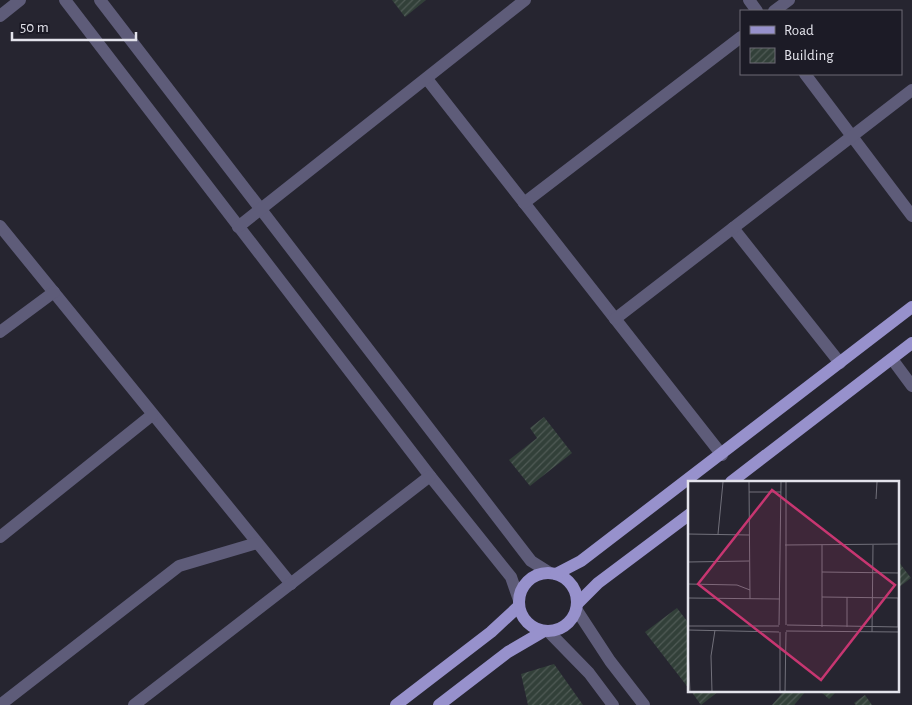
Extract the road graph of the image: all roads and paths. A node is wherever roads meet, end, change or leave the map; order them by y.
1 (20, 0) edge
2 (65, 0) edge
3 (100, 0) edge
4 (525, 0) edge
5 (789, 0) edge
6 (775, 10) edge
7 (0, 16) edge
8 (740, 38) edge
9 (805, 75) edge
10 (427, 78) junction
11 (912, 90) edge
12 (852, 136) junction
13 (524, 203) junction
14 (262, 210) junction
15 (912, 216) edge
16 (0, 226) edge
17 (238, 227) junction
18 (733, 228) junction
19 (54, 292) junction
20 (912, 307) edge
21 (615, 319) junction
22 (0, 332) edge
23 (912, 343) edge
24 (892, 359) junction
25 (840, 363) junction
26 (912, 386) edge
27 (152, 415) junction
28 (722, 455) junction
29 (430, 476) junction
30 (732, 481) edge
31 (688, 516) edge
32 (0, 537) edge
33 (257, 543) junction
34 (553, 574) junction
35 (291, 584) junction
36 (519, 603) junction
37 (576, 606) junction
38 (546, 631) junction
39 (0, 705) edge
40 (134, 705) edge
41 (396, 705) edge
42 (439, 705) edge
43 (614, 705) edge
44 (644, 705) edge

1 - 7 street
2 - 17 street
3 - 14 street
4 - 10 street
5 - 6 street
8 - 13 street
9 - 12 street
10 - 13 street
10 - 14 street
11 - 12 street
12 - 15 street
12 - 18 street
13 - 21 street
14 - 17 street
14 - 34 street
16 - 19 street
17 - 29 street
18 - 21 street
18 - 25 street
19 - 22 street
19 - 27 street
20 - 25 main road
21 - 28 street
23 - 24 main road
24 - 26 street
24 - 30 main road
25 - 28 main road
27 - 32 street
27 - 33 street
28 - 34 main road
29 - 35 street
29 - 36 street
31 - 37 main road
33 - 35 street
33 - 39 street
34 - 36 main road
34 - 37 main road
35 - 40 street
36 - 38 main road
36 - 41 main road
37 - 38 main road
37 - 44 street
38 - 42 main road
38 - 43 street

